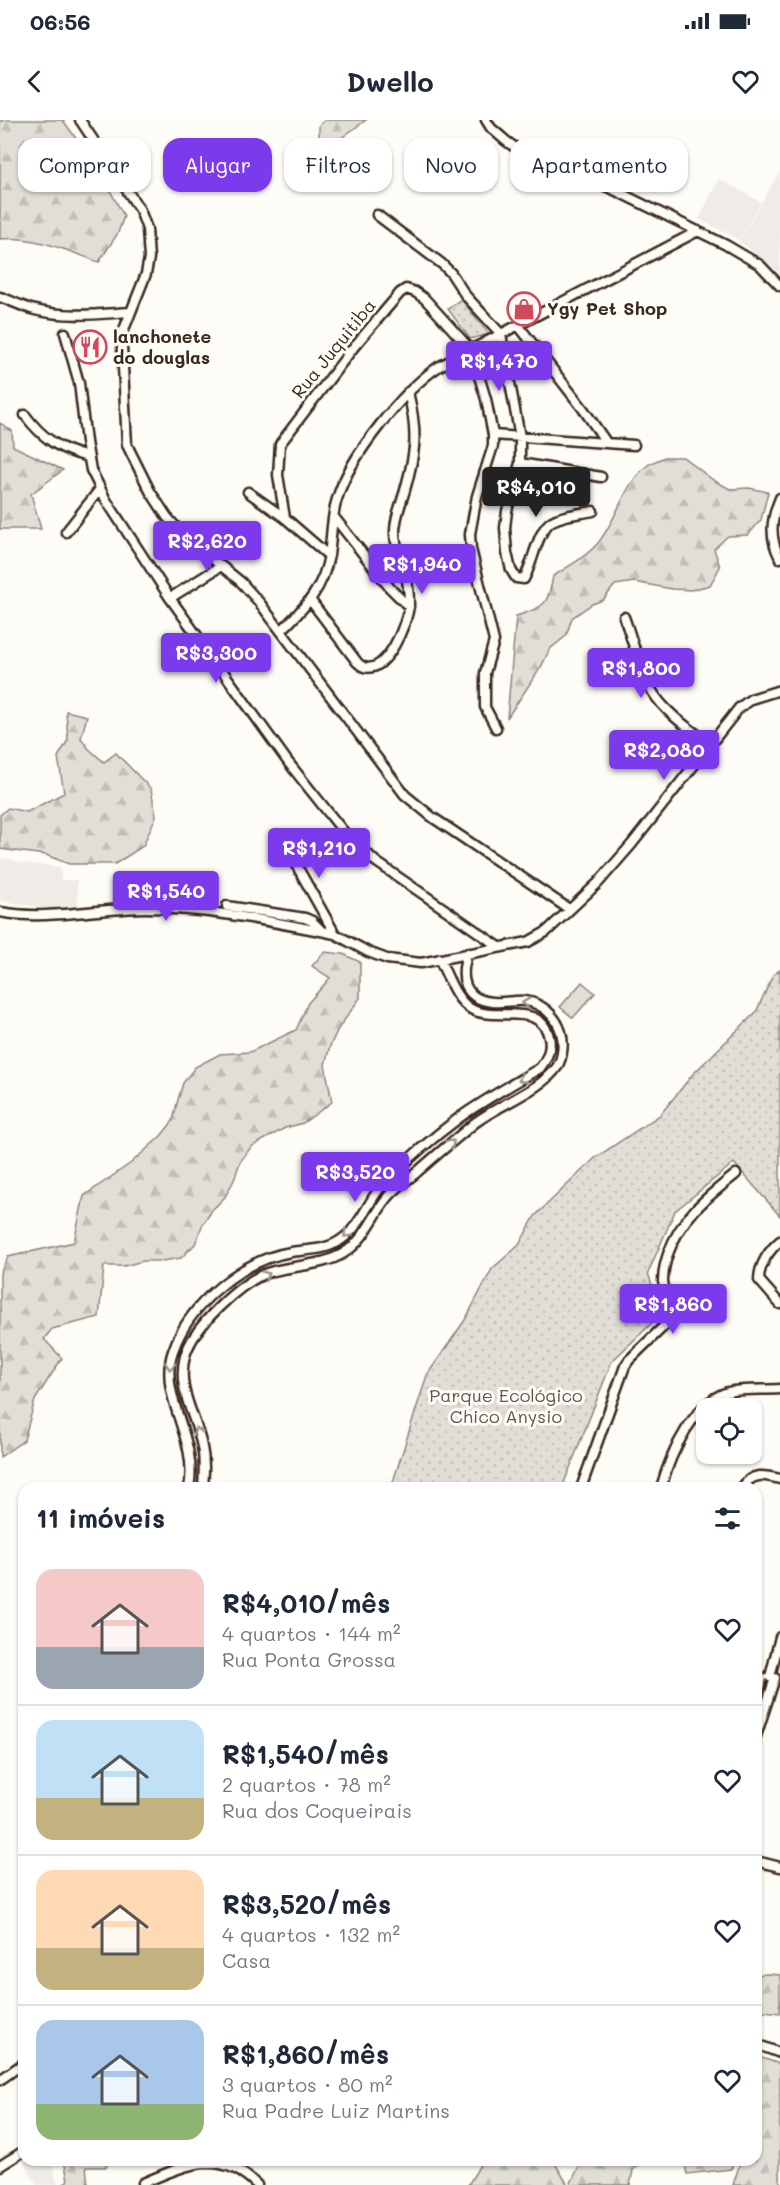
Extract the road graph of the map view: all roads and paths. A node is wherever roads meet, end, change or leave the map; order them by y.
1 (80, 120) edge
2 (486, 120) edge
3 (377, 215) dead end
4 (698, 231) junction
5 (780, 286) edge
6 (0, 297) edge
7 (130, 312) junction
8 (518, 325) junction
9 (65, 333) dead end
10 (501, 334) junction
11 (471, 350) junction
12 (408, 392) junction
13 (25, 415) dead end
14 (493, 435) junction
15 (519, 437) junction
16 (606, 442) junction
17 (634, 445) dead end
18 (88, 457) junction
19 (520, 463) junction
20 (601, 477) dead end
21 (100, 489) junction
22 (248, 492) dead end
23 (780, 498) edge
24 (593, 511) dead end
25 (333, 517) junction
26 (285, 518) junction
27 (66, 532) dead end
28 (780, 536) edge
29 (772, 543) junction
30 (329, 556) junction
31 (780, 558) edge
32 (221, 566) junction
33 (170, 598) junction
34 (311, 601) junction
35 (409, 607) junction
36 (624, 617) dead end
37 (281, 631) junction
38 (780, 690) edge
39 (496, 728) dead end
40 (710, 744) junction
41 (280, 836) dead end
42 (227, 906) dead end
43 (569, 909) junction
44 (0, 912) edge
45 (321, 931) junction
46 (335, 934) junction
47 (498, 946) junction
48 (468, 953) junction
49 (439, 959) junction
50 (463, 967) junction
51 (446, 971) junction
52 (550, 1014) junction
53 (541, 1023) junction
54 (398, 1170) junction
55 (736, 1174) dead end
56 (407, 1180) junction
57 (780, 1240) edge
58 (780, 1304) edge
59 (178, 1337) junction
60 (189, 1342) junction
61 (780, 1389) edge
62 (192, 1469) junction
63 (205, 1469) junction
64 (780, 1479) edge
65 (190, 1482) edge
66 (203, 1482) edge
67 (583, 1482) edge
68 (662, 1482) edge
69 (747, 1482) edge
70 (780, 1637) edge
71 (769, 1678) edge
72 (762, 1695) edge
73 (762, 1709) edge
74 (762, 1862) edge
75 (780, 1867) edge
76 (762, 2046) edge
77 (780, 2053) edge
78 (18, 2067) edge
79 (0, 2080) edge
80 (18, 2155) edge
81 (0, 2166) edge
82 (185, 2166) edge
83 (228, 2166) edge
84 (143, 2183) dead end
85 (257, 2185) edge

1 - 7 street
2 - 4 street
3 - 10 street
4 - 5 street
4 - 8 street
6 - 7 street
7 - 32 street
8 - 10 street
8 - 16 street
9 - 18 street
10 - 11 street
10 - 15 street
11 - 12 street
11 - 14 street
11 - 26 street, Rua Juquitiba
12 - 25 street
12 - 35 street
13 - 18 street
14 - 15 street
14 - 39 street
15 - 16 street
15 - 19 street
16 - 17 street
18 - 21 street
19 - 20 street
19 - 24 street
21 - 27 street
21 - 33 street
22 - 26 street
23 - 29 street
25 - 30 street
25 - 35 street
26 - 30 street
28 - 29 street
29 - 31 street
30 - 34 street
32 - 33 street
32 - 37 street
33 - 47 street
34 - 35 street
34 - 37 street
36 - 40 street
37 - 43 street
38 - 40 street
40 - 43 street
41 - 46 street
42 - 45 street
43 - 47 street
44 - 45 street
45 - 46 street
46 - 49 street
47 - 48 street
48 - 49 street
48 - 50 street
49 - 51 street
50 - 51 street
52 -> 50 street
51 - 53 street
52 - 53 street
56 -> 52 street
53 -> 54 street
54 - 56 street
54 -> 59 street
55 - 67 street
60 -> 56 street
57 - 58 street
59 - 60 street
59 -> 62 street
63 -> 60 street
61 - 68 street
62 - 63 street
62 - 65 street
63 - 66 street
64 - 69 street
70 - 71 street
71 - 72 street
71 - 73 street
74 - 75 street
76 - 77 street
78 - 79 street
80 - 81 street
82 - 84 street
83 - 85 street

